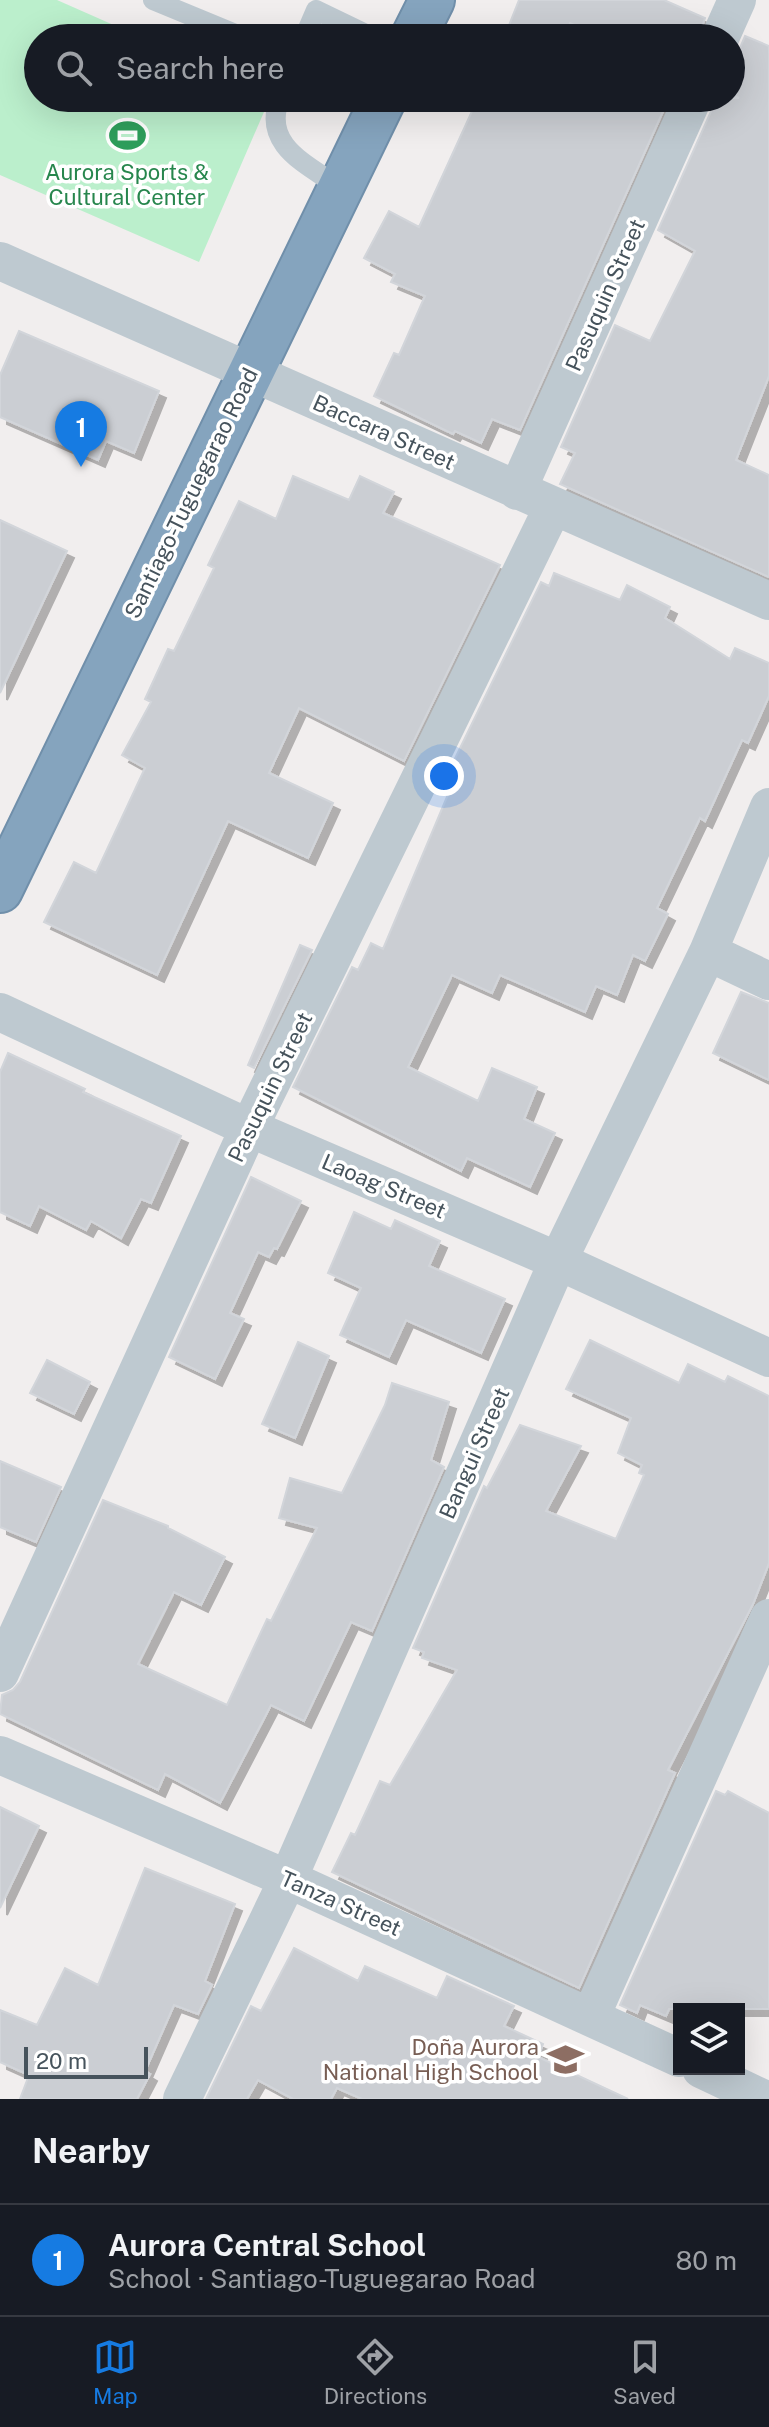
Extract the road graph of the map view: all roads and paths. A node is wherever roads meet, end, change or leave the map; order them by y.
1 (153, 0) edge
2 (432, 0) edge
3 (737, 0) edge
4 (317, 5) edge
5 (211, 24) edge
6 (310, 24) edge
7 (350, 24) edge
8 (420, 24) edge
9 (726, 24) edge
10 (276, 112) edge
11 (377, 112) edge
12 (687, 112) edge
13 (339, 187) junction
14 (0, 261) edge
15 (249, 373) junction
16 (517, 491) junction
17 (553, 507) junction
18 (769, 601) edge
19 (769, 807) edge
20 (0, 890) edge
21 (708, 952) junction
22 (769, 981) edge
23 (0, 1012) edge
24 (249, 1128) junction
25 (558, 1261) junction
26 (769, 1358) edge
27 (769, 1618) edge
28 (0, 1673) edge
29 (0, 1755) edge
30 (288, 1879) junction
31 (591, 2016) junction
32 (673, 2055) edge
33 (714, 2075) edge
34 (182, 2099) edge
35 (764, 2099) edge

1 - 5 lane
2 - 8 highway
3 - 9 street
4 - 6 lane
4 - 7 lane
10 - 13 lane
11 - 13 highway, Santiago-Tuguegarao Road
12 - 16 street, Pasuquin Street
13 - 15 highway, Santiago-Tuguegarao Road
14 - 15 street, Baccara Street
15 - 16 street, Baccara Street
15 - 20 highway, Santiago-Tuguegarao Road
16 - 17 street, Baccara Street
17 - 18 street, Baccara Street
17 - 24 street, Pasuquin Street
19 - 21 street, Bangui Street
21 - 22 street
21 - 25 street, Bangui Street
23 - 24 street, Laoag Street
24 - 25 street, Laoag Street
24 - 28 street, Pasuquin Street
25 - 26 street, Laoag Street
25 - 30 street, Bangui Street
27 - 31 street
29 - 30 street, Tanza Street
30 - 31 street, Tanza Street
30 - 34 street, Bangui Street
31 - 32 street, Tanza Street
33 - 35 street

